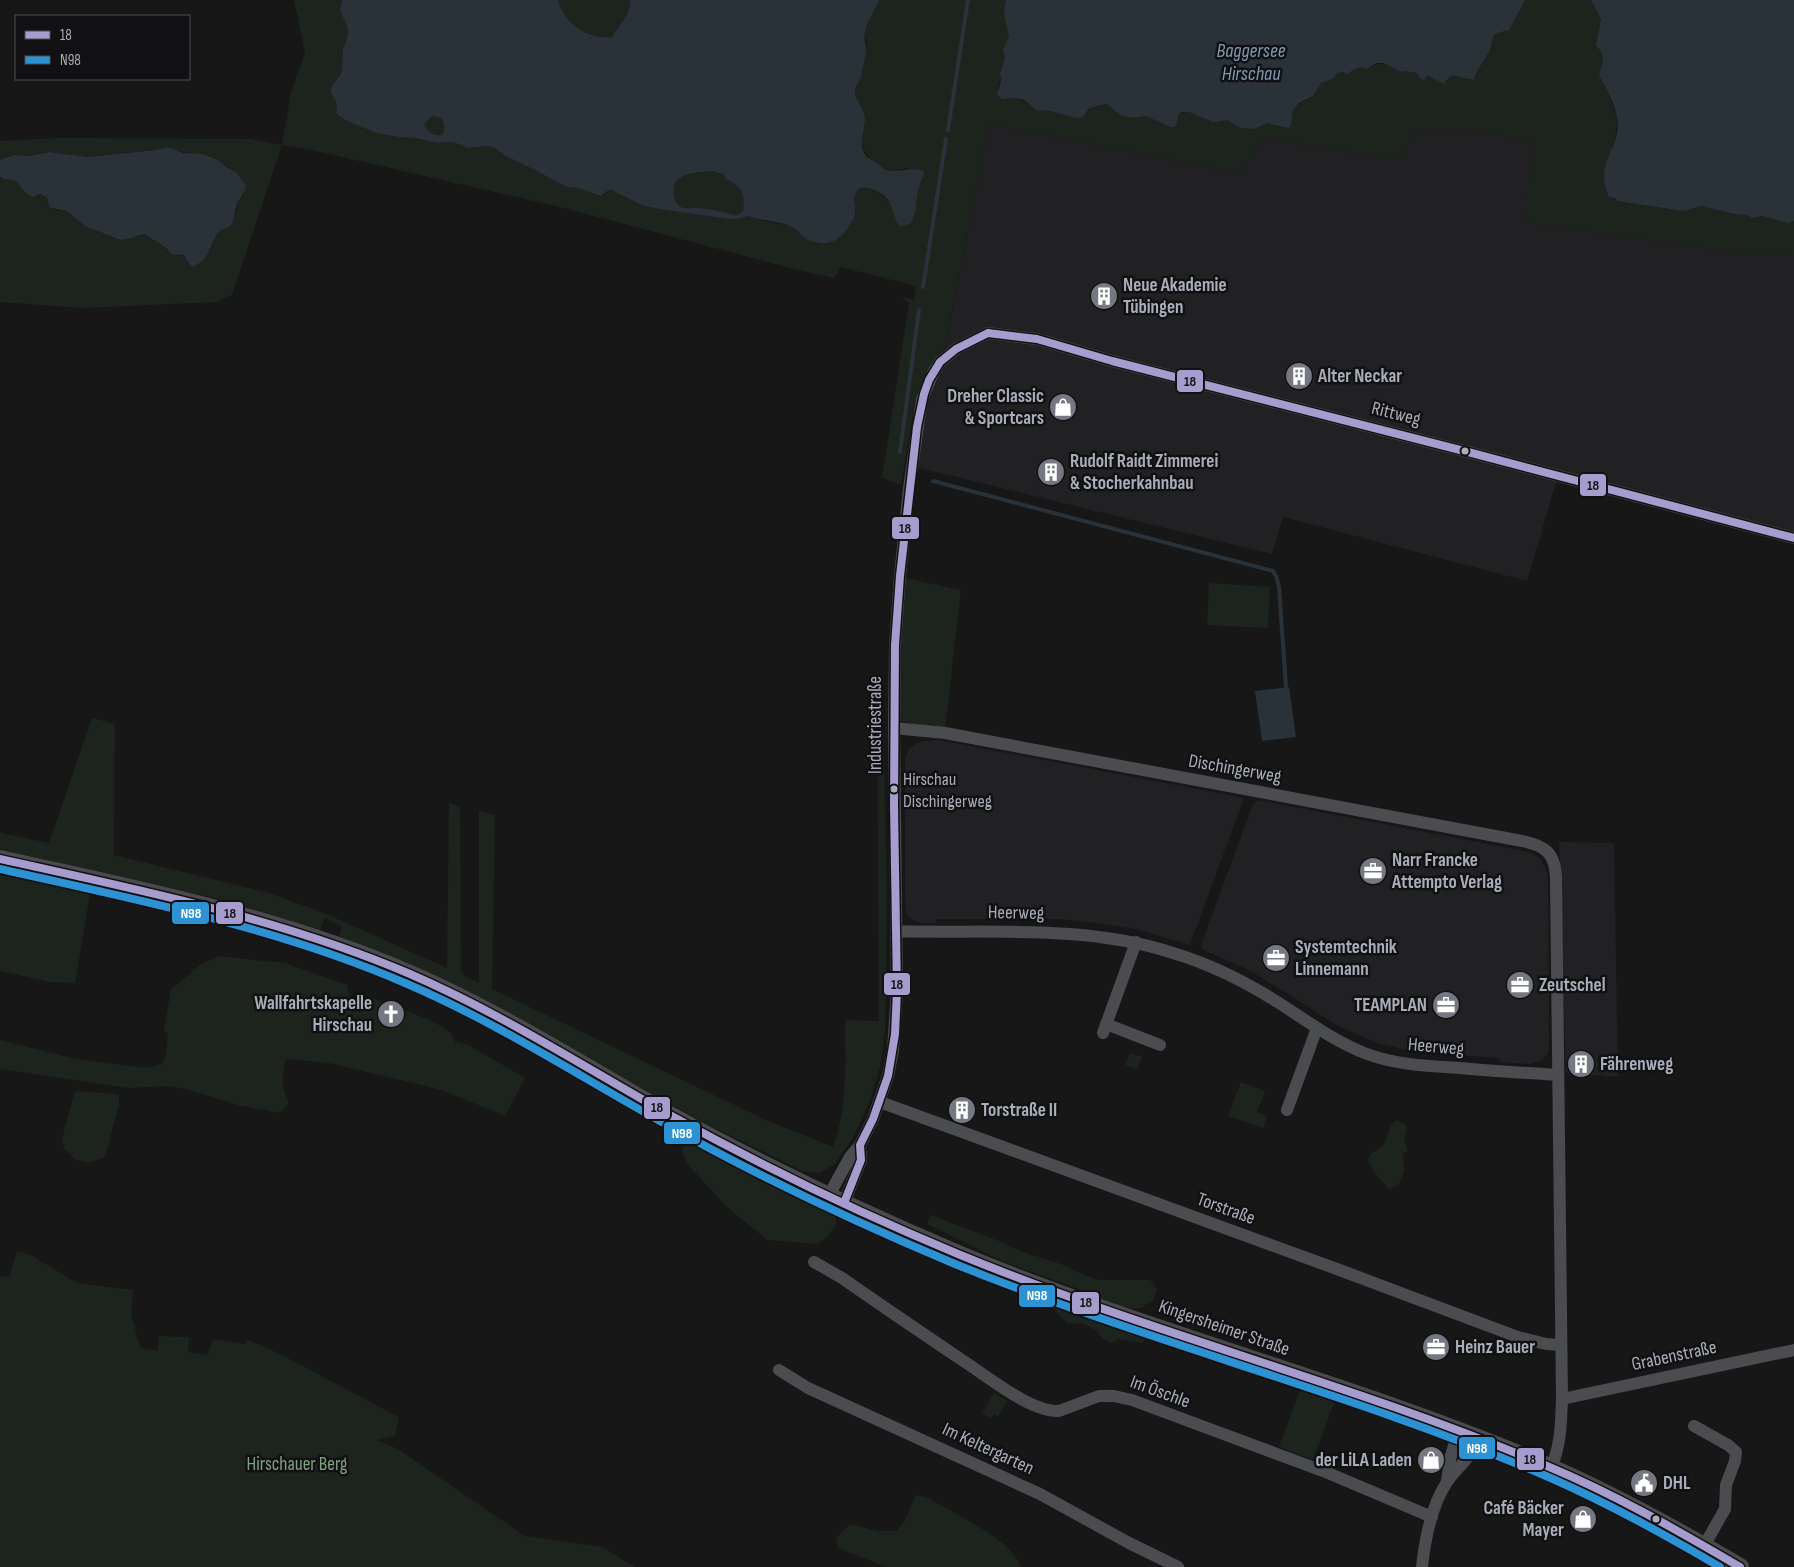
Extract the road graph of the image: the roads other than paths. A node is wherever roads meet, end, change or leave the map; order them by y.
1 (988, 333) joint
2 (1794, 538) edge
3 (894, 728) junction
4 (0, 859) edge
5 (896, 931) junction
6 (1136, 942) junction
7 (1317, 1028) junction
8 (1160, 1045) dead end
9 (1558, 1075) junction
10 (880, 1102) junction
11 (1287, 1110) dead end
12 (836, 1199) junction
13 (814, 1262) dead end
14 (1561, 1345) junction
15 (1794, 1350) edge
16 (779, 1370) dead end
17 (1562, 1399) junction
18 (1694, 1426) dead end
19 (1458, 1432) junction
20 (1477, 1439) junction
21 (1551, 1468) junction
22 (1447, 1482) junction
23 (1432, 1517) junction
24 (1704, 1546) junction
25 (1178, 1567) edge
26 (1422, 1567) edge
27 (1740, 1567) edge

1 - 2 street, Rittweg
1 - 3 street, Industriestraße
3 - 5 street, Industriestraße
3 - 9 street, Dischingerweg
4 - 12 main road, Kingersheimer Straße
5 - 6 street, Heerweg
5 - 10 street, Industriestraße
6 - 7 street, Heerweg
6 - 8 street
7 - 9 street, Heerweg
7 - 11 street
9 - 14 street
10 - 12 street, Industriestraße
10 - 14 street, Torstraße
12 - 19 main road, Kingersheimer Straße
13 - 23 street, Im Öschle
14 - 17 street
15 - 17 street, Grabenstraße
16 - 25 street, Im Keltergarten
17 - 21 street
18 - 24 street
19 - 20 main road, Kingersheimer Straße
19 - 22 street
20 - 21 main road, Kingersheimer Straße
20 - 22 street
21 - 24 main road, Kingersheimer Straße
22 - 23 street
23 - 26 street
24 - 27 main road, Kingersheimer Straße

